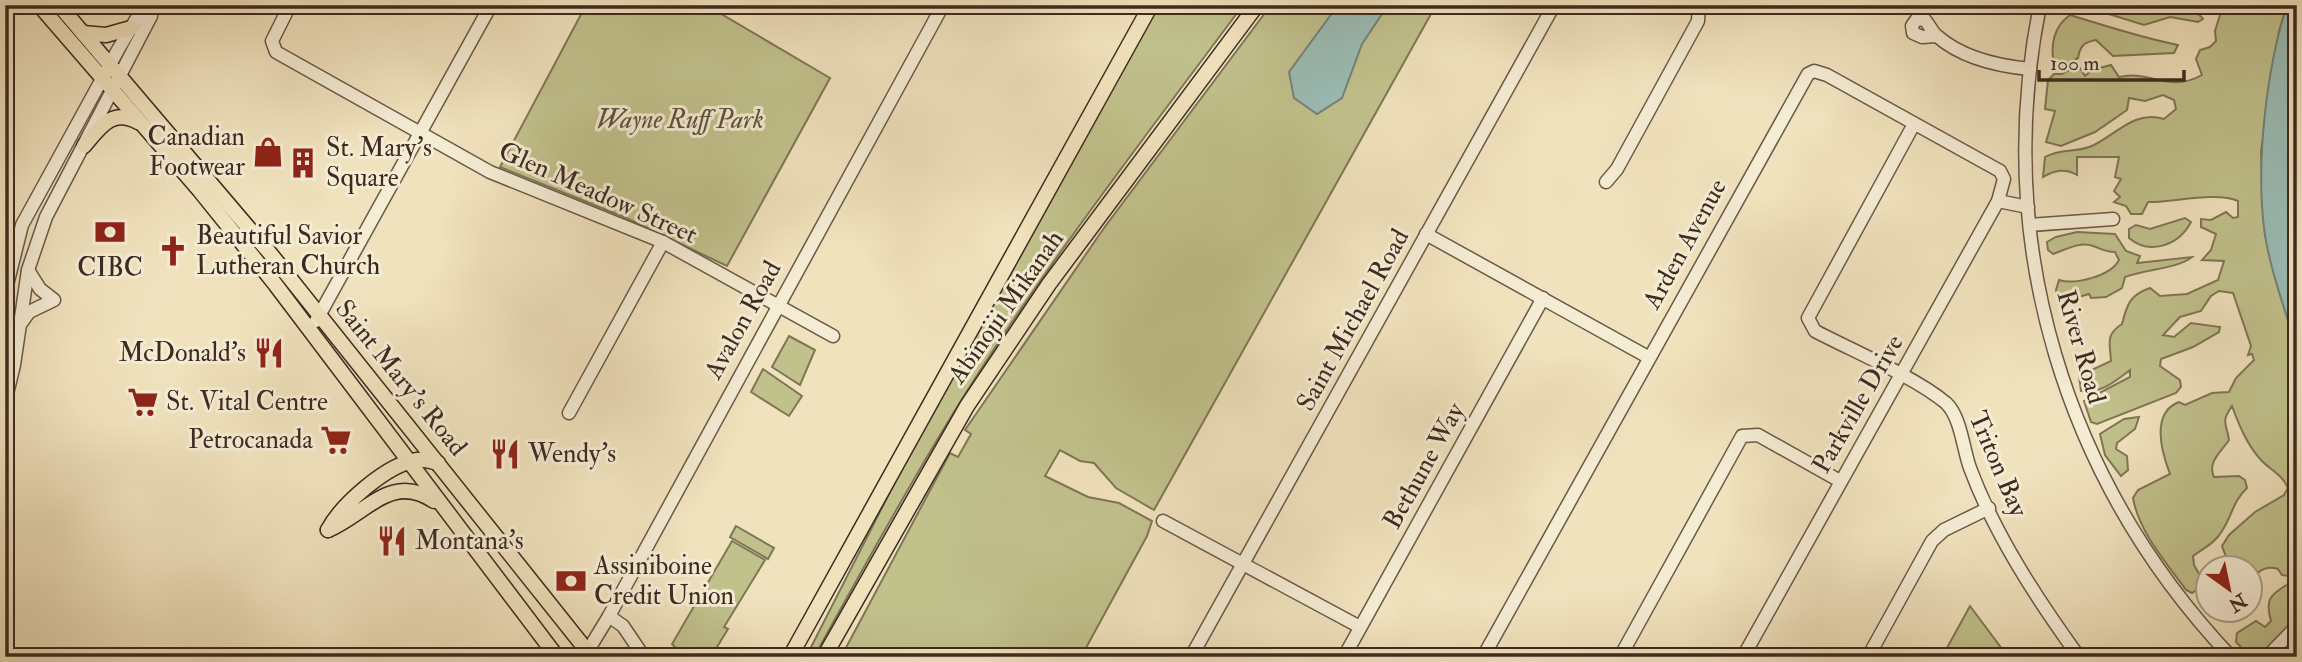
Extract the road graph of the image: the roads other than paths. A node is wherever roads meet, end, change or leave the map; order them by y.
1 (39, 5) edge
2 (59, 5) edge
3 (150, 5) edge
4 (290, 5) edge
5 (491, 5) edge
6 (943, 5) edge
7 (1151, 5) edge
8 (1257, 5) edge
9 (1554, 5) edge
10 (1699, 5) edge
11 (2040, 5) edge
12 (131, 28) junction
13 (83, 33) junction
14 (1936, 36) dead end
15 (110, 65) junction
16 (2030, 69) junction
17 (103, 79) junction
18 (117, 84) junction
19 (1914, 124) junction
20 (144, 125) junction
21 (420, 131) junction
22 (83, 146) junction
23 (1606, 182) dead end
24 (1998, 201) junction
25 (2028, 207) junction
26 (2113, 219) dead end
27 (2030, 225) junction
28 (1426, 234) junction
29 (663, 242) junction
30 (28, 270) junction
31 (5, 293) edge
32 (1543, 298) junction
33 (777, 305) junction
34 (319, 316) junction
35 (20, 327) junction
36 (310, 330) junction
37 (833, 337) dead end
38 (1648, 357) junction
39 (1900, 376) junction
40 (387, 400) junction
41 (5, 402) edge
42 (364, 402) junction
43 (569, 413) dead end
44 (380, 423) junction
45 (408, 425) junction
46 (409, 461) junction
47 (438, 463) junction
48 (1840, 481) junction
49 (1989, 508) junction
50 (445, 509) junction
51 (1163, 521) dead end
52 (1245, 562) junction
53 (609, 616) junction
54 (2297, 626) edge
55 (1360, 627) junction
56 (588, 655) edge
57 (557, 657) edge
58 (644, 657) edge
59 (790, 657) edge
60 (824, 657) edge
61 (1191, 657) edge
62 (1344, 657) edge
63 (1483, 657) edge
64 (1620, 657) edge
65 (1743, 657) edge
66 (1868, 657) edge
67 (2079, 657) edge
68 (2231, 657) edge
69 (2267, 657) edge

1 - 17 main road, Saint Mary's Road
2 - 13 main road, Saint Mary's Road
3 - 12 street
3 - 18 street
4 - 21 street, Glen Meadow Street
5 - 21 street
6 - 33 street, Avalon Road
7 - 59 main road, Abinojii Mikanah
8 - 60 main road, Abinojii Mikanah
9 - 28 street, Saint Michael Road
10 - 23 street
11 - 16 street, River Road
12 - 13 main road
12 - 15 street
13 - 15 main road, Saint Mary's Road
14 - 16 street
15 - 17 street
15 - 18 main road, Saint Mary's Road
16 - 25 street, River Road
17 - 18 main road, Saint Mary's Road
17 - 31 street
18 - 20 main road, Saint Mary's Road
18 - 22 street
18 - 34 main road, Saint Mary's Road
19 - 24 street, Arden Avenue
19 - 38 street, Arden Avenue
19 - 39 street, Triton Bay
20 - 22 main road
20 - 36 main road, Saint Mary's Road
21 - 29 street, Glen Meadow Street
21 - 34 street
22 - 30 street
24 - 25 street
24 - 39 street, Parkville Drive
25 - 27 street, River Road
26 - 27 street
27 - 68 street, River Road
28 - 32 street
28 - 52 street, Saint Michael Road
29 - 33 street, Glen Meadow Street
29 - 43 street
30 - 35 street
30 - 35 street
32 - 38 street
32 - 55 street, Bethune Way
33 - 37 street, Glen Meadow Street
33 - 53 street, Avalon Road
34 - 36 street
34 - 40 main road, Saint Mary's Road
35 - 41 street
36 - 42 main road, Saint Mary's Road
38 - 63 street, Arden Avenue
39 - 48 street, Parkville Drive
39 - 49 street, Triton Bay
40 - 42 main road
40 - 45 main road, Saint Mary's Road
42 - 44 main road, Saint Mary's Road
44 - 45 main road
44 - 46 main road, Saint Mary's Road
45 - 47 main road, Saint Mary's Road
46 - 47 main road
46 - 50 main road, Saint Mary's Road
46 - 50 main road
47 - 56 main road, Saint Mary's Road
48 - 64 street
48 - 65 street, Parkville Drive
49 - 66 street
49 - 67 street, Triton Bay
50 - 57 main road, Saint Mary's Road
51 - 52 street
52 - 55 street
52 - 61 street, Saint Michael Road
53 - 56 street, Avalon Road
53 - 58 street
54 - 69 street
55 - 62 street, Bethune Way

